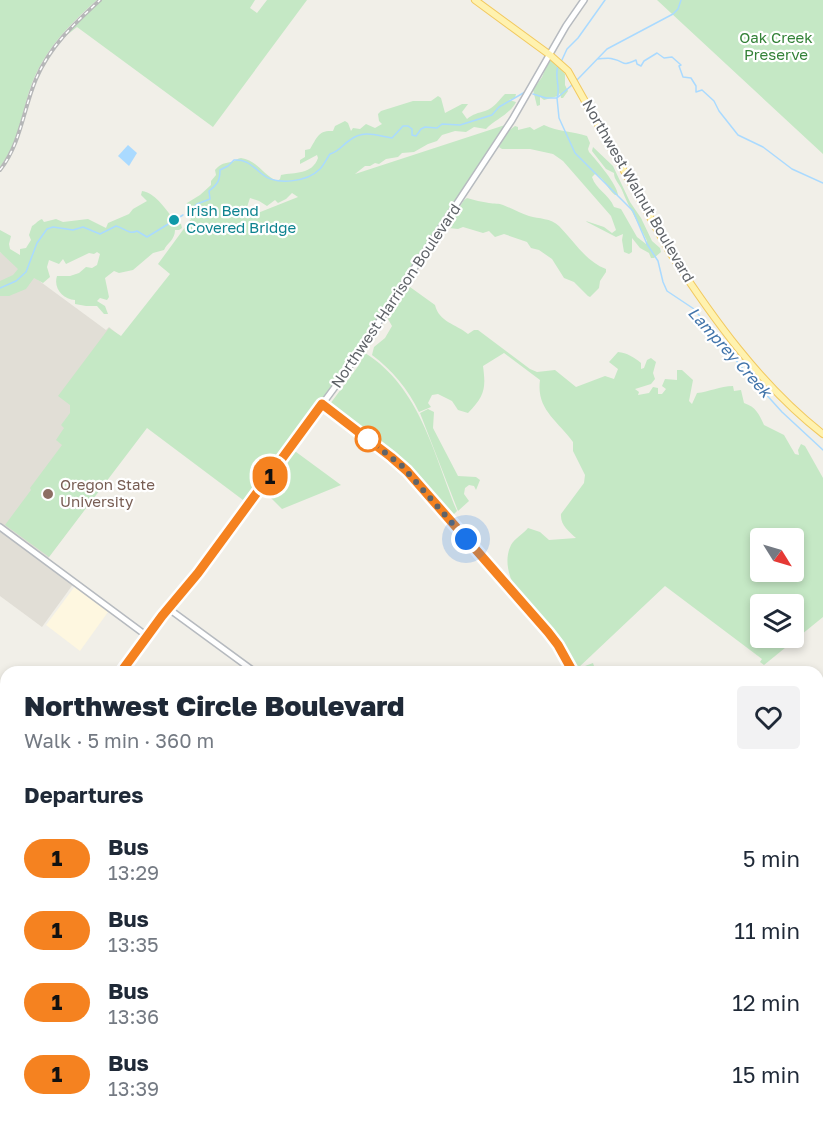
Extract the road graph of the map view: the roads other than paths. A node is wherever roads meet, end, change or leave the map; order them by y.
1 (475, 0) edge
2 (584, 0) edge
3 (550, 55) junction
4 (322, 404) junction
5 (823, 434) edge
6 (0, 527) edge
7 (169, 609) junction
8 (147, 636) junction
9 (125, 666) edge
10 (247, 666) edge
11 (570, 666) edge

1 - 3 main road, Northwest Walnut Boulevard
2 - 3 main road, Northwest Harrison Boulevard
3 - 4 main road, Northwest Harrison Boulevard
3 - 5 main road, Northwest Walnut Boulevard
4 - 7 main road, Northwest Harrison Boulevard
4 - 11 main road
6 - 8 main road
7 - 8 main road, Northwest Harrison Boulevard
7 - 10 main road
8 - 9 main road, Northwest Harrison Boulevard

